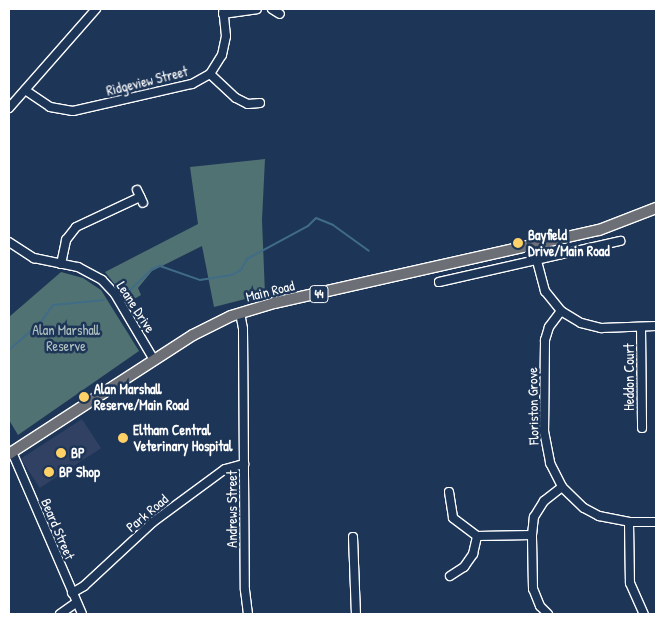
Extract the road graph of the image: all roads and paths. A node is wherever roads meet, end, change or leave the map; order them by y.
1 (96, 9) edge
2 (257, 9) edge
3 (272, 9) edge
4 (223, 11) edge
5 (280, 14) dead end
6 (210, 74) junction
7 (25, 90) junction
8 (260, 103) dead end
9 (9, 108) edge
10 (140, 197) dead end
11 (656, 208) edge
12 (620, 241) dead end
13 (9, 243) edge
14 (533, 246) junction
15 (536, 260) junction
16 (61, 264) junction
17 (439, 282) dead end
18 (561, 311) junction
19 (240, 313) junction
20 (656, 326) edge
21 (641, 327) junction
22 (154, 360) junction
23 (642, 428) dead end
24 (10, 453) edge
25 (244, 464) junction
26 (562, 487) junction
27 (449, 492) dead end
28 (629, 522) junction
29 (656, 522) edge
30 (532, 535) junction
31 (477, 536) junction
32 (353, 537) dead end
33 (450, 576) dead end
34 (72, 593) junction
35 (76, 603) junction
36 (60, 614) edge
37 (82, 614) edge
38 (248, 614) edge
39 (356, 614) edge
40 (548, 614) edge
41 (644, 614) edge

1 - 7 street
2 - 4 street
3 - 5 street
4 - 6 street
6 - 7 street, Ridgeview Street
6 - 8 street
7 - 9 street
10 - 16 street
11 - 14 main road, Main Road / 44
12 - 15 street
13 - 16 street, Leane Drive
14 - 15 street
14 - 19 main road, Main Road / 44
15 - 17 street
15 - 18 street
16 - 22 street, Leane Drive
18 - 21 street
18 - 26 street, Floriston Grove
19 - 22 main road, Main Road / 44
19 - 25 street, Andrews Street
20 - 21 street
21 - 23 street, Heddon Court
22 - 24 main road, Main Road / 44
24 - 34 street, Beard Street
25 - 34 street, Park Road
25 - 38 street, Andrews Street
26 - 28 street, Floriston Grove
26 - 30 street
27 - 31 street
28 - 29 street, Floriston Grove
28 - 41 street
30 - 31 street
30 - 40 street
31 - 33 street
32 - 39 street
34 - 35 street, Beard Street
35 - 36 street
35 - 37 street, Beard Street

